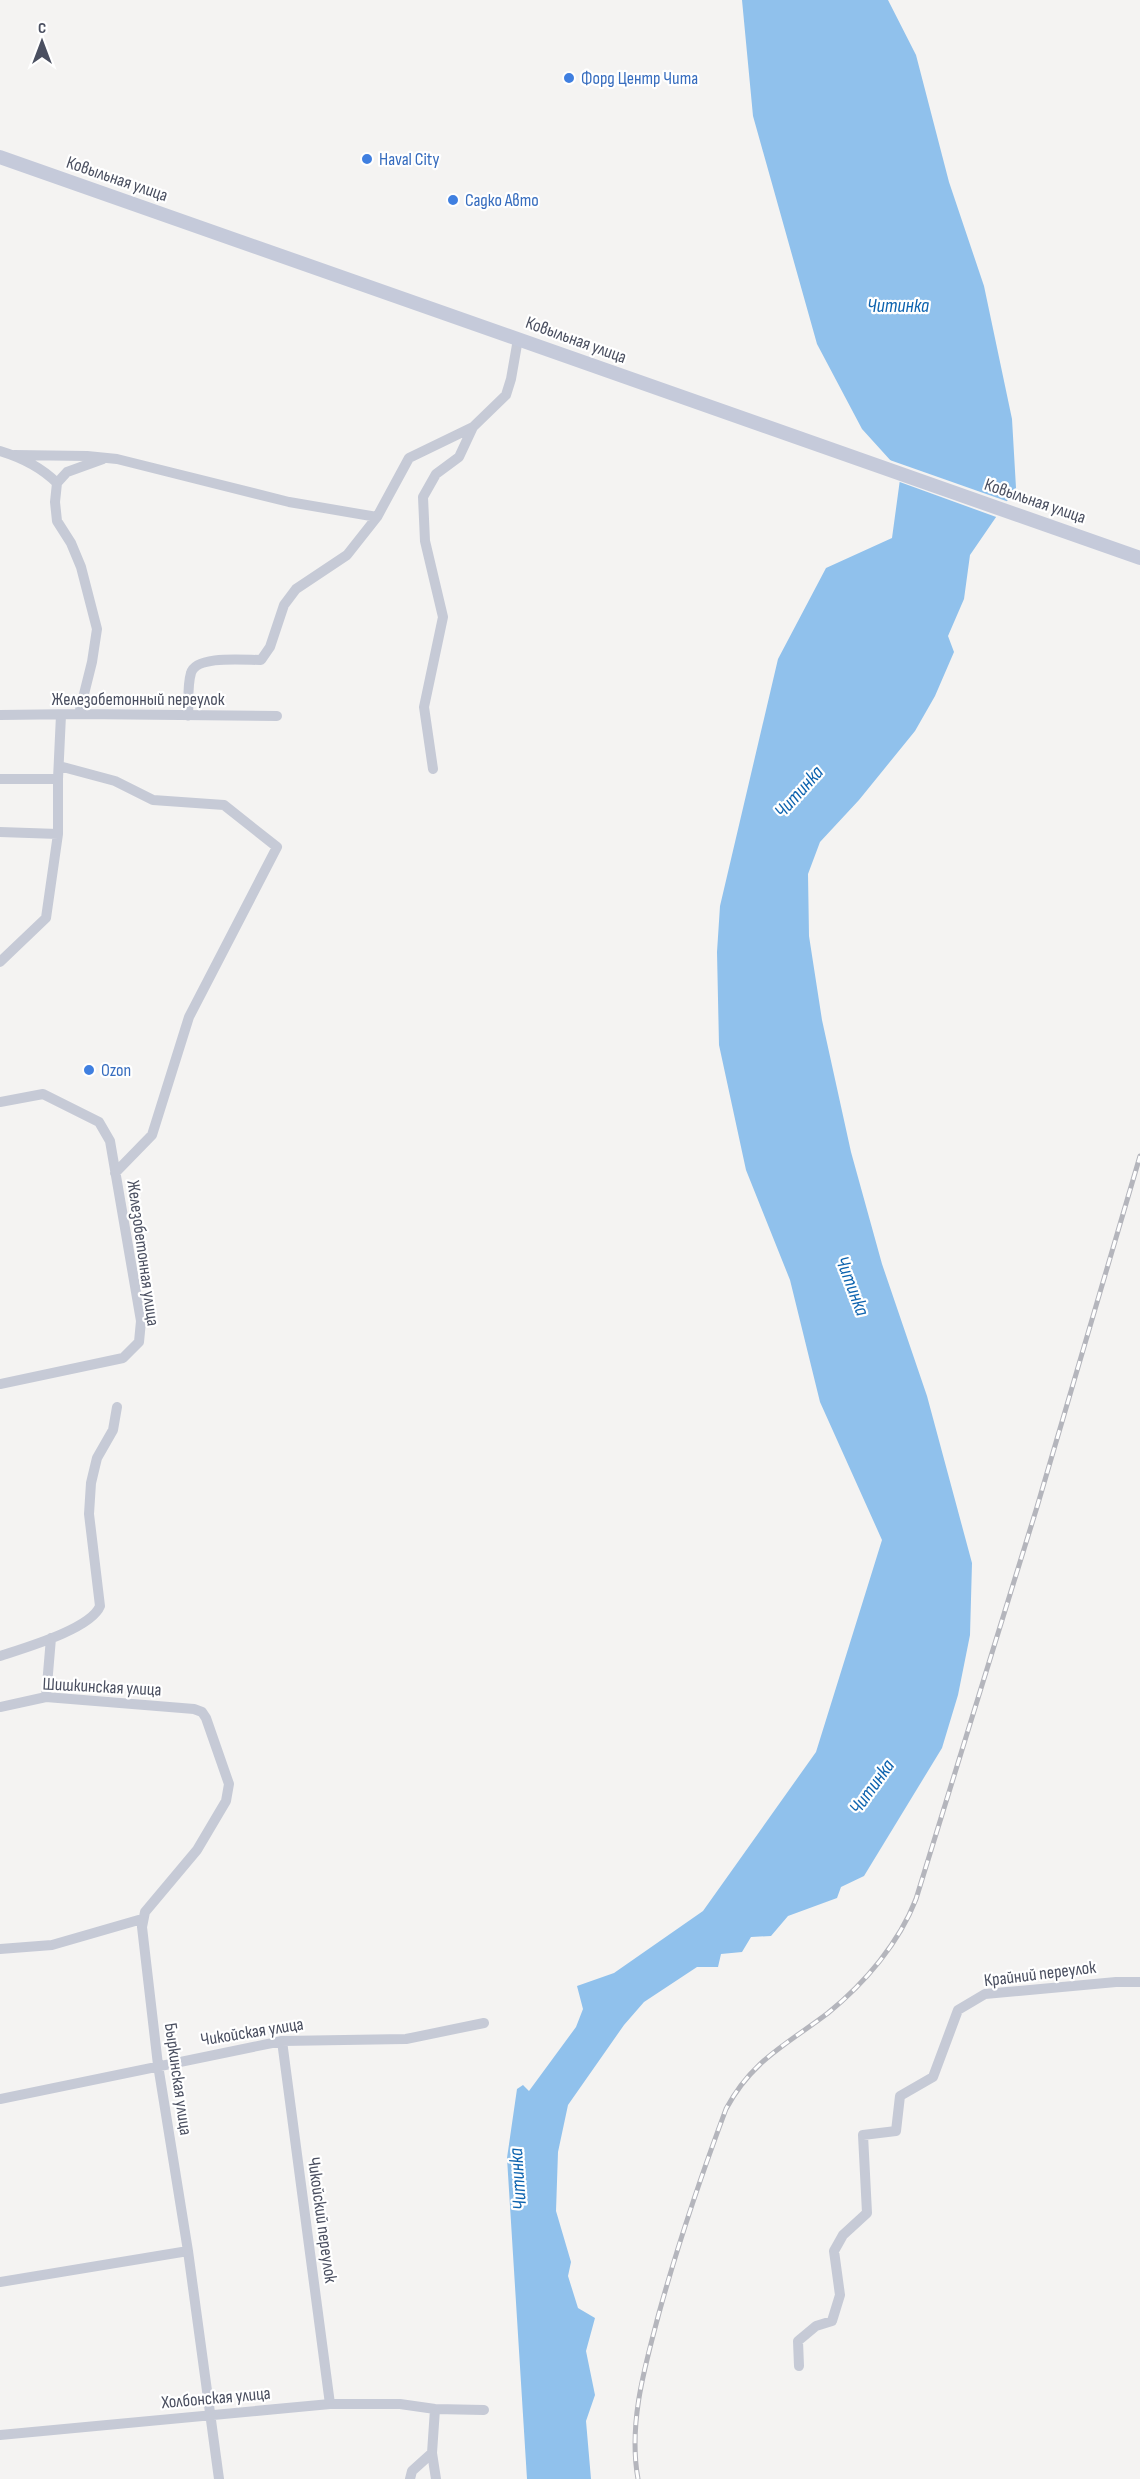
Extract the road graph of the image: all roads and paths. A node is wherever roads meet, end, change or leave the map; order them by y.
1 (0, 158) edge
2 (518, 339) junction
3 (473, 428) junction
4 (0, 451) edge
5 (14, 455) junction
6 (107, 458) junction
7 (57, 483) junction
8 (377, 517) junction
9 (1140, 558) edge
10 (79, 714) junction
11 (61, 715) junction
12 (0, 716) edge
13 (188, 716) junction
14 (277, 716) dead end
15 (59, 766) junction
16 (433, 769) dead end
17 (0, 779) edge
18 (58, 779) junction
19 (0, 832) edge
20 (58, 834) junction
21 (0, 962) edge
22 (0, 1102) edge
23 (115, 1173) junction
24 (0, 1384) edge
25 (117, 1407) dead end
26 (51, 1638) junction
27 (0, 1656) edge
28 (46, 1697) junction
29 (0, 1707) edge
30 (142, 1919) junction
31 (0, 1949) edge
32 (1140, 1982) edge
33 (484, 2023) dead end
34 (282, 2041) junction
35 (158, 2065) junction
36 (0, 2100) edge
37 (188, 2250) junction
38 (0, 2282) edge
39 (799, 2366) dead end
40 (330, 2404) junction
41 (435, 2409) junction
42 (484, 2410) dead end
43 (212, 2415) junction
44 (0, 2435) edge
45 (432, 2453) junction
46 (219, 2479) edge
47 (410, 2479) edge
48 (436, 2479) edge

1 - 2 main road, Ковыльная улица
2 - 3 street
2 - 9 main road, Ковыльная улица
3 - 8 street
3 - 16 street
4 - 5 street
5 - 6 street
5 - 7 street
6 - 7 street
6 - 8 street
7 - 10 street
8 - 13 street
10 - 11 street, Железобетонный переулок
10 - 13 street, Железобетонный переулок
11 - 12 street, Железобетонный переулок
11 - 15 street
13 - 14 street, Железобетонный переулок
15 - 18 street
15 - 23 street
17 - 18 street
18 - 20 street
19 - 20 street
20 - 21 street
22 - 23 street, Железобетонная улица
23 - 24 street, Железобетонная улица
25 - 26 street
26 - 27 street
26 - 28 street
28 - 29 street, Шишкинская улица
28 - 30 street, Шишкинская улица
30 - 31 street
30 - 35 street, Быркинская улица
32 - 39 street, Крайний переулок
33 - 34 street, Чикойская улица
34 - 35 street, Чикойская улица
34 - 40 street, Чикойский переулок
35 - 36 street, Чикойская улица
35 - 37 street, Быркинская улица
37 - 38 street
37 - 43 street, Быркинская улица
40 - 41 street, Холбонская улица
40 - 43 street, Холбонская улица
41 - 42 street, Холбонская улица
41 - 45 street
43 - 44 street, Холбонская улица
43 - 46 street, Быркинская улица
45 - 47 street
45 - 48 street

